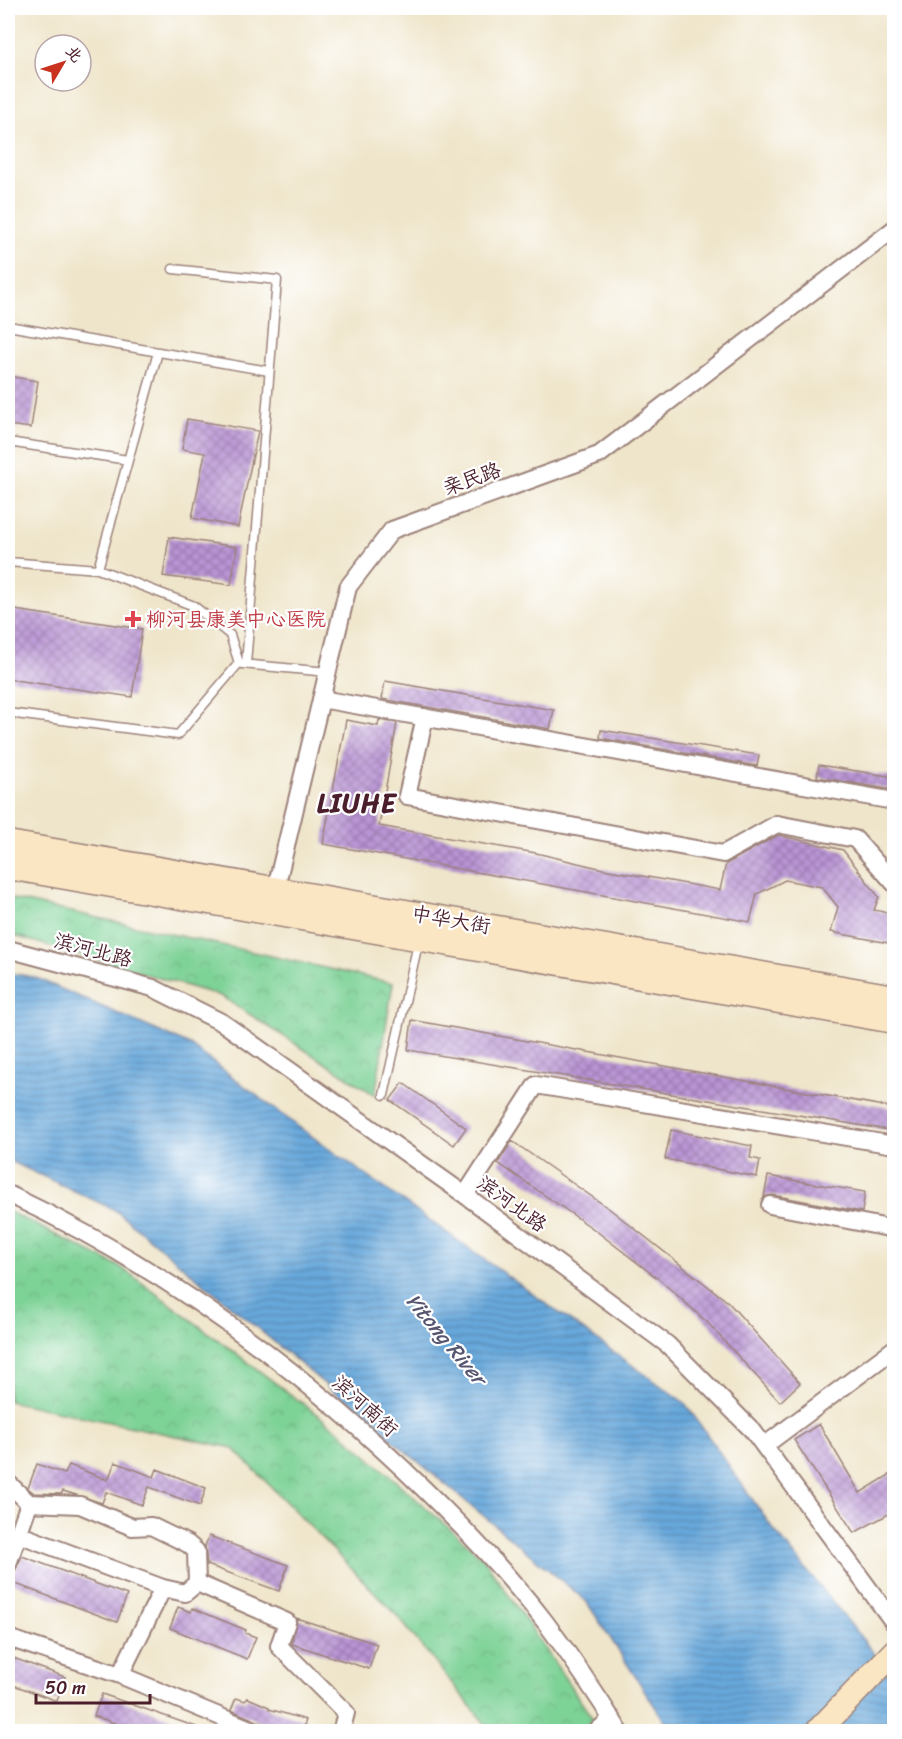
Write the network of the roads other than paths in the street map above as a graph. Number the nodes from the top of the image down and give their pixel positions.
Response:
1 (894, 229) edge
2 (173, 269) dead end
3 (8, 326) edge
4 (158, 352) junction
5 (269, 371) junction
6 (8, 442) edge
7 (128, 460) junction
8 (8, 562) edge
9 (98, 569) junction
10 (242, 664) junction
11 (328, 672) junction
12 (321, 699) junction
13 (8, 713) edge
14 (425, 717) junction
15 (894, 801) edge
16 (8, 843) edge
17 (8, 867) edge
18 (894, 883) edge
19 (272, 901) junction
20 (419, 939) junction
21 (8, 949) edge
22 (894, 998) edge
23 (894, 1021) edge
24 (384, 1095) dead end
25 (894, 1145) edge
26 (8, 1194) edge
27 (465, 1195) junction
28 (770, 1205) dead end
29 (894, 1229) edge
30 (894, 1349) edge
31 (764, 1446) junction
32 (8, 1483) edge
33 (29, 1503) junction
34 (18, 1534) junction
35 (8, 1564) edge
36 (197, 1583) junction
37 (163, 1588) junction
38 (894, 1623) edge
39 (8, 1638) edge
40 (894, 1652) edge
41 (885, 1673) edge
42 (120, 1675) junction
43 (616, 1725) edge
44 (257, 1731) edge
45 (341, 1731) edge
46 (596, 1731) edge
47 (817, 1731) edge
48 (836, 1731) edge

1 - 11 street, 亲民路
2 - 5 lane
3 - 4 lane
4 - 5 lane
4 - 7 lane
5 - 10 lane
6 - 7 lane
7 - 9 lane
8 - 9 lane
9 - 10 lane
10 - 11 lane
10 - 13 lane
11 - 12 street, 亲民路
12 - 14 street
12 - 19 street, 亲民路
14 - 15 street
14 - 18 street
16 - 19 main road, 中华大街
17 - 19 main road, 中华大街
19 - 20 main road, 中华大街
19 - 22 main road, 中华大街
20 - 23 main road, 中华大街
20 - 24 lane
21 - 27 street, 滨河北路
25 - 27 street
26 - 43 street, 滨河南街
27 - 31 street, 滨河北路
28 - 29 street
30 - 31 street
31 - 38 street, 滨河北路
32 - 33 street
33 - 34 street
33 - 36 street
34 - 35 street
34 - 37 street
36 - 37 street
36 - 45 street
37 - 42 street
39 - 42 street
40 - 41 main road
41 - 47 main road
41 - 48 main road
42 - 44 street
43 - 46 street

